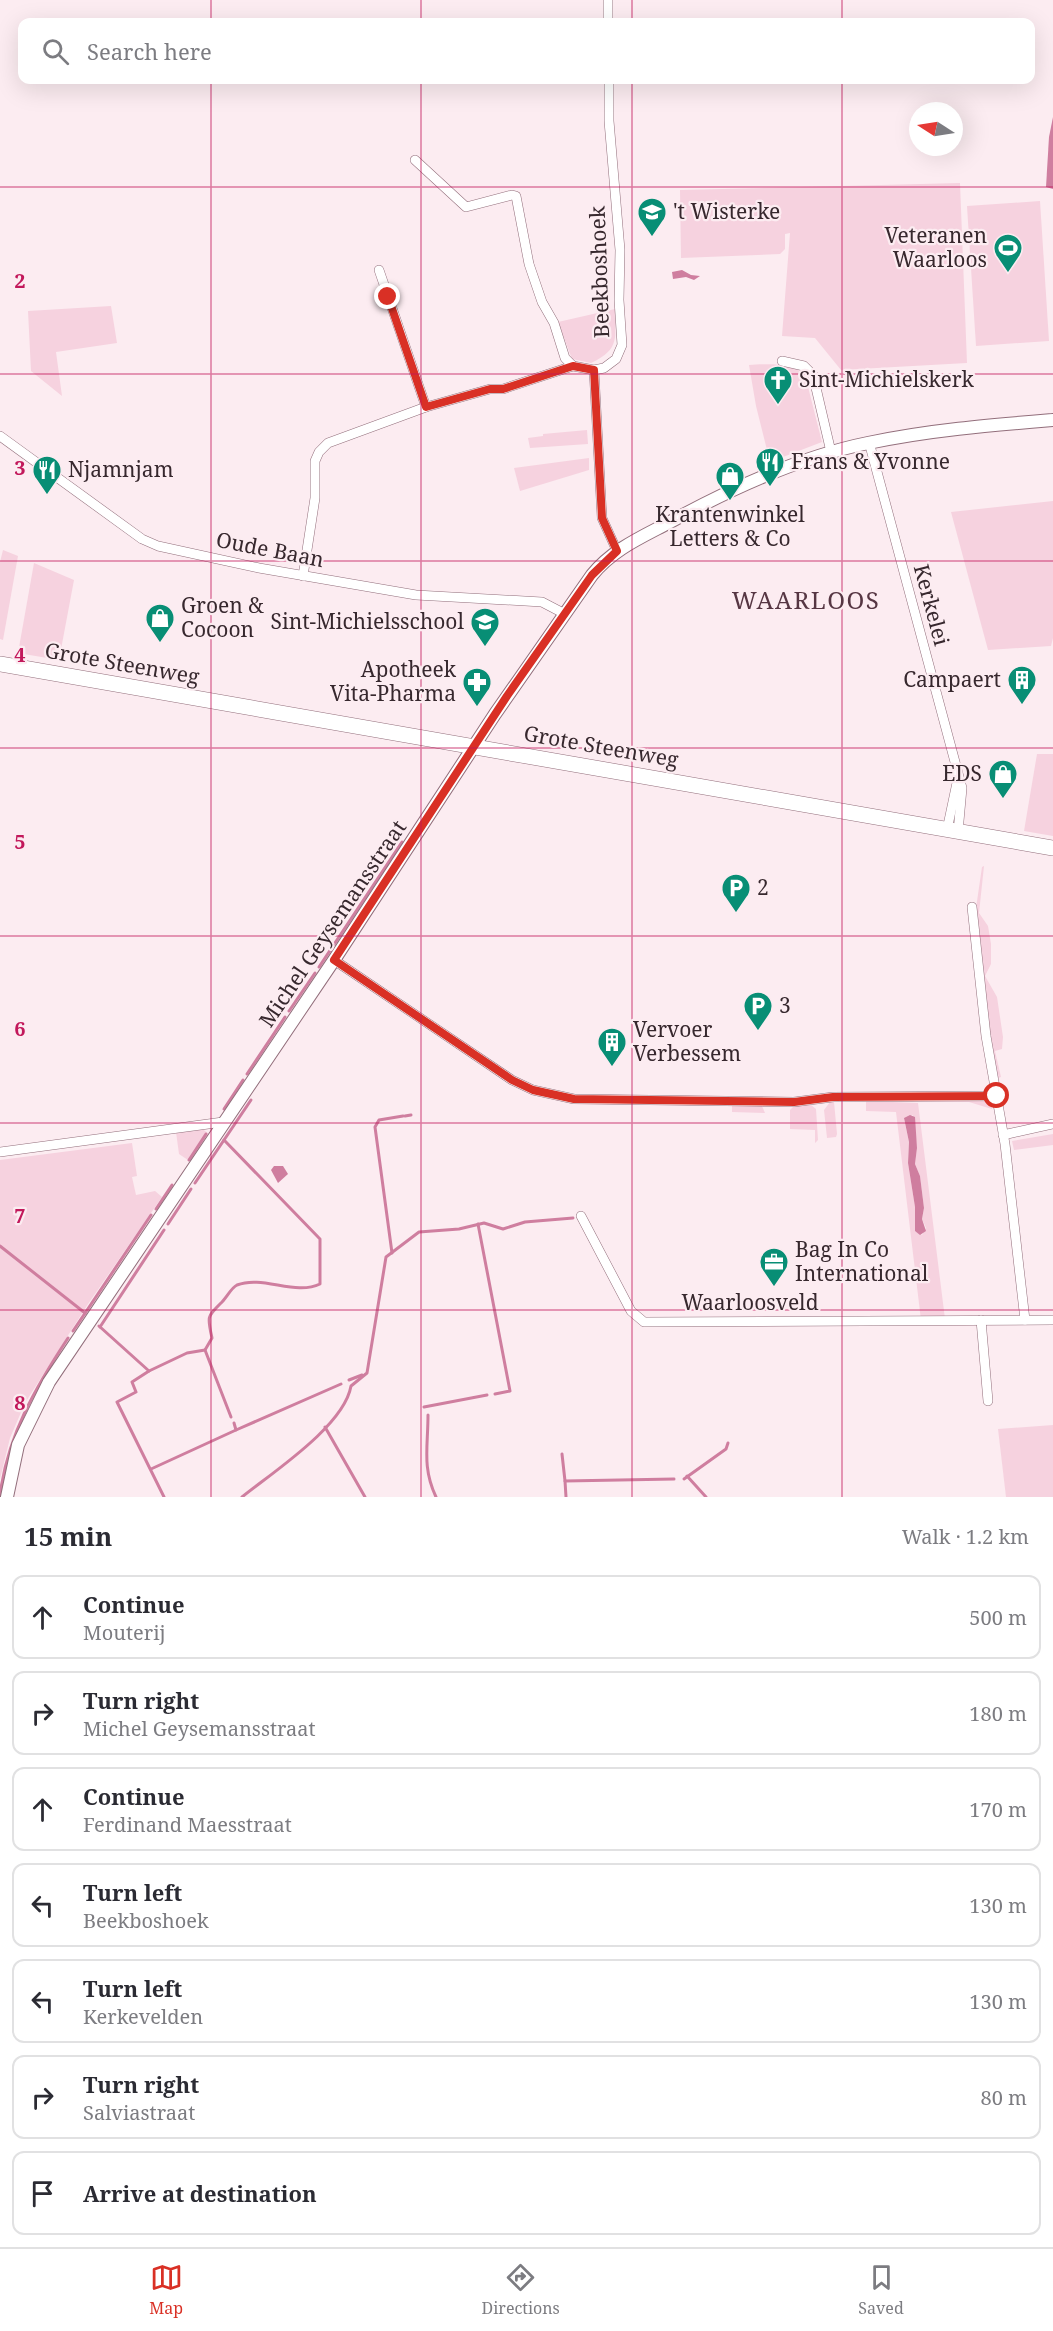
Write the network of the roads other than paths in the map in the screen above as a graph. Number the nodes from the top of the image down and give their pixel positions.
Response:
1 (608, 0) edge
2 (608, 18) edge
3 (609, 84) edge
4 (415, 160) dead end
5 (379, 270) dead end
6 (782, 361) dead end
7 (573, 366) junction
8 (594, 370) junction
9 (426, 407) junction
10 (1053, 420) edge
11 (0, 436) edge
12 (869, 442) junction
13 (831, 452) junction
14 (617, 551) junction
15 (303, 576) junction
16 (565, 614) junction
17 (0, 664) edge
18 (474, 746) junction
19 (953, 831) junction
20 (1053, 848) edge
21 (972, 907) dead end
22 (334, 960) junction
23 (997, 1096) junction
24 (223, 1122) junction
25 (1053, 1124) edge
26 (1003, 1135) junction
27 (0, 1152) edge
28 (581, 1216) dead end
29 (981, 1320) junction
30 (1025, 1320) junction
31 (1053, 1320) edge
32 (988, 1401) dead end
33 (7, 1497) edge

1 - 2 street
3 - 8 street, Beekboshoek
4 - 7 street
5 - 9 street
6 - 13 street
7 - 8 street
7 - 9 street
8 - 14 street
9 - 15 street
10 - 12 street, Michel Geysemansstraat
11 - 15 street, Oude Baan
12 - 13 street, Michel Geysemansstraat
12 - 19 street, Kerkelei
13 - 14 street, Michel Geysemansstraat
14 - 16 street, Michel Geysemansstraat
15 - 16 street, Oude Baan
16 - 18 street, Michel Geysemansstraat
17 - 18 main road, Grote Steenweg
18 - 19 main road, Grote Steenweg
18 - 22 street, Michel Geysemansstraat
19 - 20 main road, Grote Steenweg
21 - 23 street
22 - 23 street
22 - 24 street, Michel Geysemansstraat
23 - 26 street
24 - 27 street
24 - 33 street, Michel Geysemansstraat
25 - 26 street
26 - 30 street
28 - 29 street, Waarloosveld
29 - 30 street, Waarloosveld
29 - 32 street
30 - 31 street, Waarloosveld

